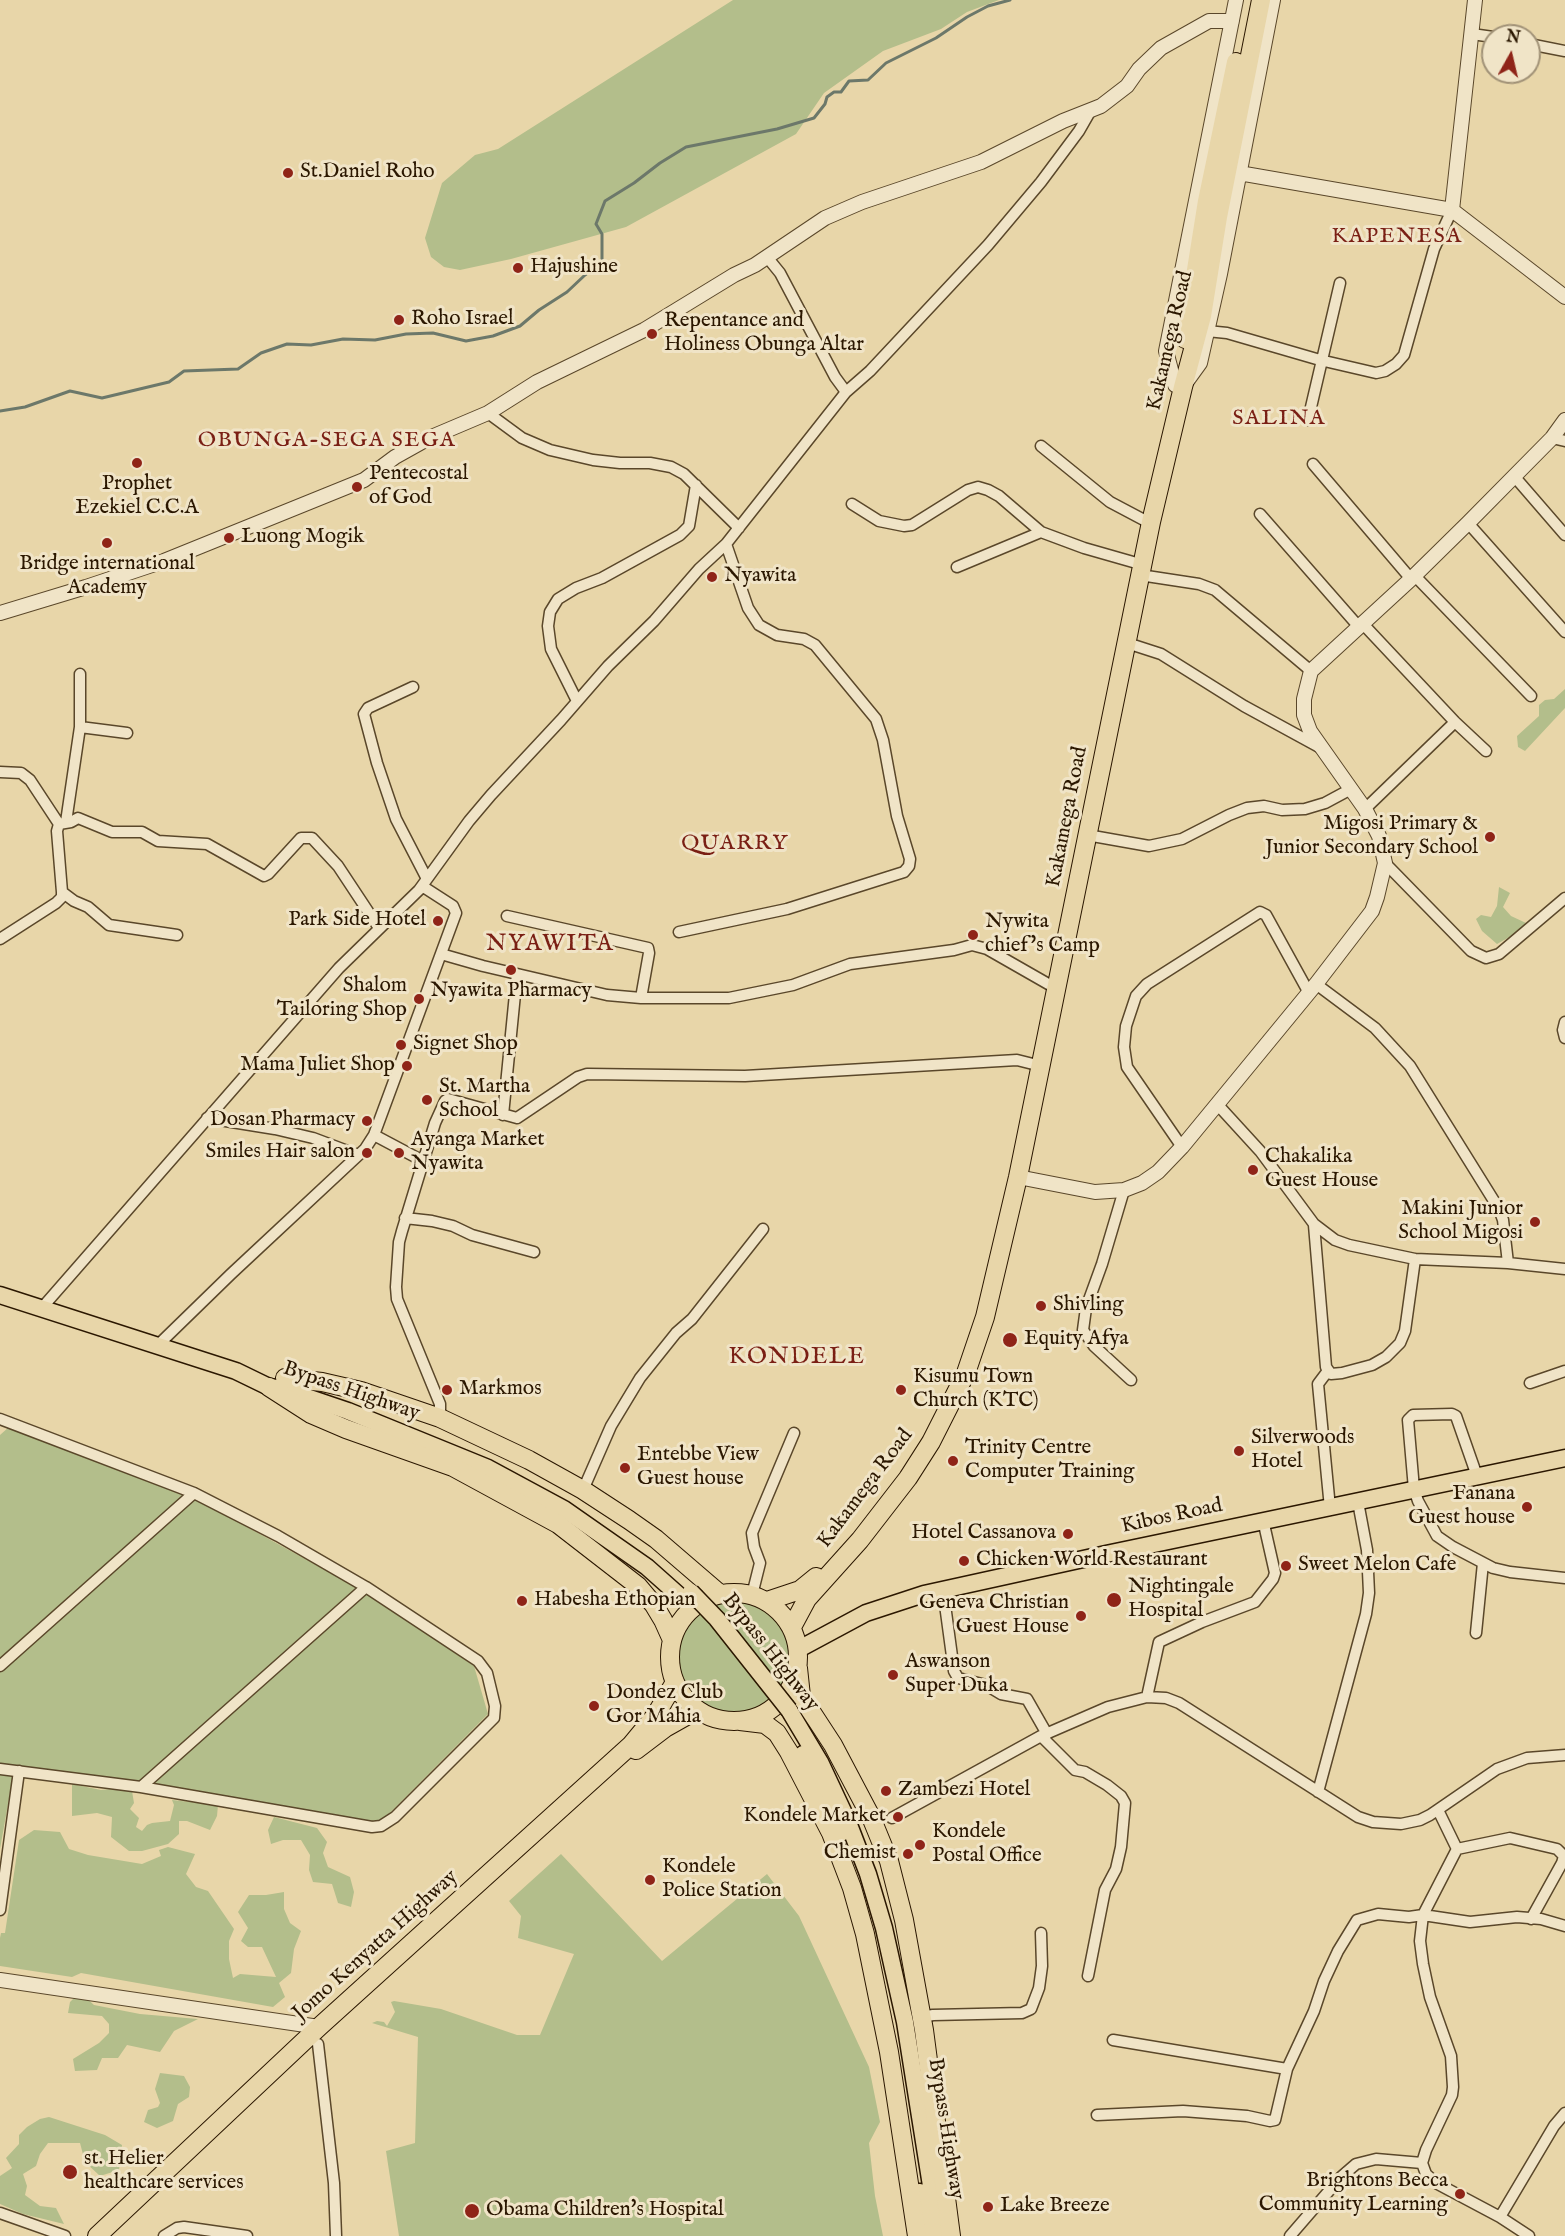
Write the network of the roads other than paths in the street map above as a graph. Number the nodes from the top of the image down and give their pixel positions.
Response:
1 (1236, 0) edge
2 (1250, 0) edge
3 (1261, 0) edge
4 (1273, 0) edge
5 (1475, 0) edge
6 (1232, 21) junction
7 (1472, 34) junction
8 (1481, 36) edge
9 (1541, 46) edge
10 (1565, 51) edge
11 (1091, 110) junction
12 (1239, 173) junction
13 (1452, 210) junction
14 (1211, 215) junction
15 (766, 257) junction
16 (1340, 283) dead end
17 (1565, 297) edge
18 (1207, 331) junction
19 (1320, 360) junction
20 (1179, 386) junction
21 (846, 392) junction
22 (488, 412) junction
23 (1308, 420) dead end
24 (1565, 420) edge
25 (1559, 440) edge
26 (1041, 446) dead end
27 (1313, 464) dead end
28 (1514, 476) junction
29 (696, 485) junction
30 (852, 504) dead end
31 (1260, 514) dead end
32 (1144, 520) junction
33 (1468, 523) junction
34 (739, 528) junction
35 (1041, 532) junction
36 (1565, 536) edge
37 (726, 544) junction
38 (957, 567) dead end
39 (1137, 569) junction
40 (1413, 577) junction
41 (0, 613) edge
42 (1361, 625) junction
43 (1565, 632) edge
44 (1127, 643) junction
45 (1311, 671) junction
46 (80, 674) dead end
47 (414, 687) dead end
48 (1531, 696) dead end
49 (577, 701) junction
50 (1455, 722) junction
51 (80, 727) junction
52 (128, 733) dead end
53 (1323, 749) junction
54 (1486, 751) dead end
55 (0, 772) edge
56 (1351, 789) junction
57 (1365, 809) junction
58 (63, 823) junction
59 (1087, 835) junction
60 (1385, 863) junction
61 (425, 883) junction
62 (62, 892) junction
63 (1565, 898) edge
64 (507, 916) dead end
65 (379, 928) junction
66 (679, 932) dead end
67 (177, 935) dead end
68 (0, 939) edge
69 (441, 954) junction
70 (517, 974) junction
71 (1050, 984) junction
72 (1312, 989) junction
73 (641, 999) junction
74 (1565, 1022) edge
75 (1565, 1038) edge
76 (1033, 1064) junction
77 (1217, 1104) junction
78 (502, 1115) junction
79 (207, 1118) junction
80 (374, 1135) junction
81 (1182, 1147) junction
82 (358, 1155) junction
83 (423, 1161) junction
84 (1018, 1177) junction
85 (1124, 1190) junction
86 (405, 1218) junction
87 (1314, 1224) junction
88 (763, 1228) dead end
89 (534, 1252) dead end
90 (1415, 1258) junction
91 (1508, 1263) junction
92 (1565, 1269) edge
93 (0, 1295) edge
94 (41, 1309) junction
95 (157, 1346) junction
96 (236, 1371) junction
97 (1565, 1371) edge
98 (1327, 1372) junction
99 (285, 1378) junction
100 (1131, 1380) dead end
101 (1530, 1383) dead end
102 (269, 1387) junction
103 (349, 1407) junction
104 (440, 1418) junction
105 (3, 1423) edge
106 (794, 1433) dead end
107 (1565, 1458) edge
108 (1477, 1476) junction
109 (1414, 1489) junction
110 (583, 1490) junction
111 (194, 1493) junction
112 (1359, 1502) junction
113 (1330, 1508) junction
114 (1263, 1520) junction
115 (1483, 1563) junction
116 (1565, 1578) edge
117 (366, 1587) junction
118 (943, 1590) junction
119 (720, 1594) junction
120 (759, 1598) junction
121 (792, 1627) junction
122 (1476, 1634) dead end
123 (672, 1640) junction
124 (799, 1649) junction
125 (0, 1666) edge
126 (798, 1668) junction
127 (675, 1682) junction
128 (1148, 1697) junction
129 (697, 1710) junction
130 (740, 1721) junction
131 (1044, 1735) junction
132 (1564, 1751) edge
133 (0, 1769) edge
134 (19, 1771) junction
135 (141, 1787) junction
136 (1318, 1792) junction
137 (1438, 1810) junction
138 (892, 1818) dead end
139 (1456, 1849) junction
140 (0, 1910) edge
141 (1423, 1915) junction
142 (1531, 1919) junction
143 (1565, 1926) edge
144 (879, 1930) junction
145 (1041, 1933) dead end
146 (1088, 1976) dead end
147 (0, 1980) edge
148 (922, 2017) junction
149 (319, 2036) junction
150 (1113, 2040) dead end
151 (1287, 2069) junction
152 (1565, 2112) edge
153 (1096, 2115) dead end
154 (1422, 2163) junction
155 (0, 2213) edge
156 (1500, 2217) junction
157 (65, 2236) edge
158 (97, 2236) edge
159 (112, 2236) edge
160 (164, 2236) edge
161 (246, 2236) edge
162 (336, 2236) edge
163 (917, 2236) edge
164 (927, 2236) edge
165 (939, 2236) edge
166 (951, 2236) edge
167 (1290, 2236) edge
168 (1529, 2236) edge

1 - 6 street
2 - 14 highway, Kakamega Road
3 - 14 highway, Kakamega Road
4 - 12 street
5 - 7 street
6 - 11 street
6 - 20 street
7 - 8 street
7 - 13 street
9 - 10 street
11 - 15 street
11 - 21 street
12 - 13 street
12 - 18 street
13 - 17 street
13 - 19 street
14 - 20 highway, Kakamega Road
15 - 21 street
15 - 22 street
16 - 19 street
18 - 19 street
18 - 20 street
19 - 23 street
20 - 32 highway, Kakamega Road
20 - 39 highway, Kakamega Road
21 - 34 street
22 - 29 street
22 - 41 street
24 - 25 street
25 - 28 street
26 - 32 street
27 - 40 street
28 - 33 street
28 - 36 street
29 - 34 street
29 - 49 street
30 - 35 street
31 - 42 street
32 - 39 highway, Kakamega Road
33 - 40 street
33 - 43 street
34 - 37 street
35 - 38 street
35 - 39 street
37 - 49 street
37 - 66 street
39 - 44 highway, Kakamega Road
39 - 45 street
39 - 71 highway, Kakamega Road
40 - 42 street
40 - 48 street
42 - 45 street
42 - 50 street
44 - 53 street
44 - 59 highway, Kakamega Road
45 - 53 street
46 - 51 street
47 - 61 street
49 - 61 street
50 - 54 street
50 - 57 street
51 - 52 street
51 - 58 street
53 - 56 street
55 - 58 street
56 - 57 street
56 - 59 street
57 - 60 street
58 - 62 street
58 - 65 street
59 - 84 highway, Kakamega Road
60 - 63 street
60 - 72 street
61 - 65 street
61 - 69 street
62 - 67 street
62 - 68 street
64 - 73 street
65 - 79 street
69 - 70 street
69 - 80 street
70 - 73 street
70 - 78 street
71 - 73 street
71 - 76 highway, Kakamega Road
72 - 77 street
72 - 81 street
72 - 91 street
74 - 75 street
76 - 78 street
76 - 120 highway, Kakamega Road
77 - 81 street
77 - 87 street
78 - 83 street
79 - 82 street
79 - 94 street
80 - 82 street
80 - 83 street
81 - 85 street
82 - 95 street
83 - 86 street
84 - 85 street
84 - 121 highway, Kakamega Road
85 - 100 street
86 - 89 street
86 - 104 street
87 - 90 street
87 - 98 street
88 - 110 street
90 - 91 street
90 - 98 street
91 - 92 street
93 - 94 main road, Bypass Highway
94 - 95 main road, Bypass Highway
95 - 96 main road, Bypass Highway
96 - 99 main road, Bypass Highway
96 - 102 main road, Bypass Highway
97 - 101 street
98 - 113 street
99 - 103 main road, Bypass Highway
99 - 104 highway
102 - 103 main road, Bypass Highway
102 - 123 highway
103 - 144 main road, Bypass Highway
104 - 110 highway
105 - 111 street
106 - 120 street
107 - 108 main road, Kibos Road
108 - 109 main road, Kibos Road
108 - 109 street
109 - 112 main road, Kibos Road
109 - 115 street
110 - 119 highway
111 - 117 street
111 - 125 street
112 - 113 main road, Kibos Road
112 - 136 street
113 - 114 main road, Kibos Road
114 - 118 main road, Kibos Road
114 - 128 street
115 - 116 street
115 - 122 street
117 - 135 street
117 - 135 street
118 - 124 main road, Kibos Road
118 - 131 street
119 - 120 highway
119 - 123 highway
120 - 121 highway
121 - 124 highway
123 - 127 highway
124 - 126 highway
126 - 130 highway
126 - 148 highway
127 - 129 highway
127 - 149 highway, Jomo Kenyatta Highway
128 - 131 street
128 - 136 street
129 - 130 highway
129 - 149 highway, Jomo Kenyatta Highway
130 - 163 highway
131 - 138 street
131 - 146 street
132 - 137 street
133 - 134 street
134 - 135 street
134 - 140 street
136 - 137 street
137 - 139 street
139 - 141 street
139 - 142 street
141 - 142 street
141 - 151 street
141 - 154 street
142 - 143 street
144 - 164 main road, Bypass Highway
144 - 165 main road, Bypass Highway
145 - 148 street
147 - 149 street
148 - 166 highway
149 - 158 highway, Jomo Kenyatta Highway
149 - 159 highway, Jomo Kenyatta Highway
149 - 162 street
150 - 151 street
151 - 153 street
152 - 156 street
154 - 156 street
154 - 167 street
155 - 157 street
156 - 168 street
160 - 161 street

